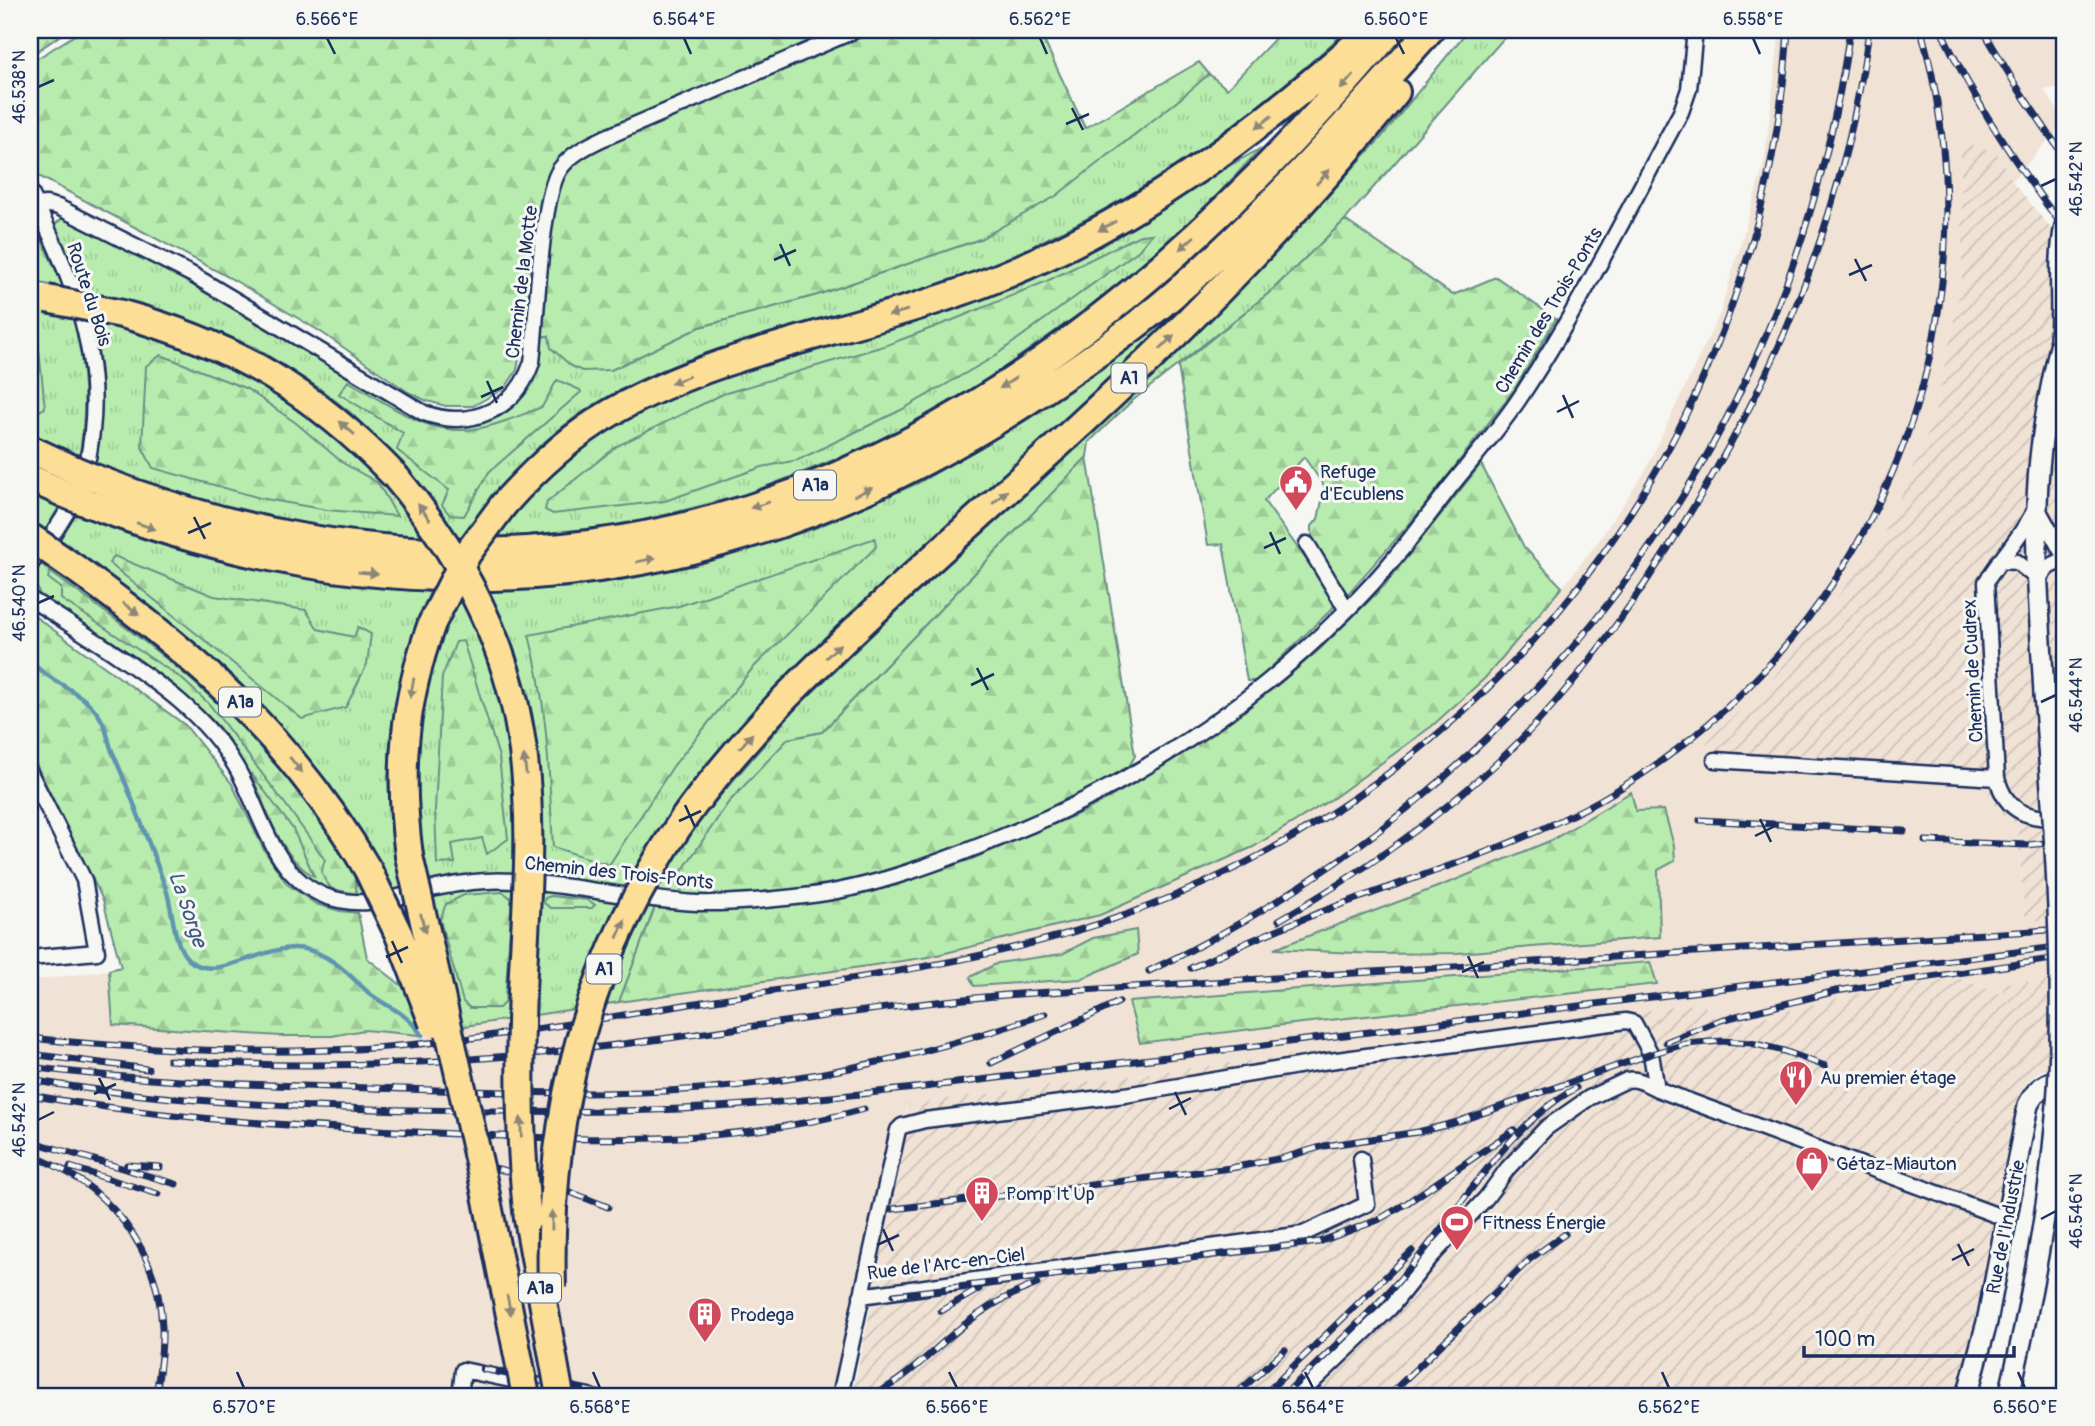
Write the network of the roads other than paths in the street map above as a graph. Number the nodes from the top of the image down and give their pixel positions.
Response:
1 (856, 30) edge
2 (1372, 30) edge
3 (1391, 30) edge
4 (1430, 30) edge
5 (1447, 30) edge
6 (1695, 30) edge
7 (30, 191) edge
8 (36, 205) junction
9 (2065, 226) edge
10 (38, 297) edge
11 (2065, 327) edge
12 (2059, 349) junction
13 (30, 449) edge
14 (30, 478) edge
15 (79, 486) junction
16 (2037, 506) junction
17 (30, 537) edge
18 (1307, 544) dead end
19 (2065, 558) edge
20 (1999, 561) junction
21 (30, 565) edge
22 (2038, 579) junction
23 (30, 599) edge
24 (1347, 610) junction
25 (1715, 760) dead end
26 (30, 773) edge
27 (1997, 778) junction
28 (2065, 820) edge
29 (30, 958) edge
30 (2065, 1078) edge
31 (1657, 1089) junction
32 (469, 1119) junction
33 (1361, 1159) dead end
34 (2007, 1219) junction
35 (861, 1296) junction
36 (553, 1357) junction
37 (460, 1396) edge
38 (526, 1396) edge
39 (560, 1396) edge
40 (589, 1396) edge
41 (840, 1396) edge
42 (1298, 1396) edge
43 (1967, 1396) edge
44 (2009, 1396) edge

1 - 8 street, Chemin de la Motte
2 -> 32 highway, bridge
3 -> 15 highway, A1a
15 -> 4 highway, A1a
36 -> 5 highway, A1, bridge
6 - 24 street, Chemin des Trois-Ponts
7 - 8 street, Route du Bois
8 - 21 street, Route du Bois
9 - 12 main road
36 -> 10 highway, A1a, bridge
11 - 12 main road
12 - 16 main road
13 - 15 highway, A1a
14 - 15 highway, A1a
16 - 19 street
16 - 20 street, Chemin de Cudrex
16 - 22 main road
17 -> 32 highway, A1a, bridge
18 - 24 street
19 - 22 street
20 - 22 street
20 - 27 street, Chemin de Cudrex
22 - 44 main road, bridge
23 - 24 street, Chemin des Trois-Ponts
25 - 27 street
26 - 29 street
27 - 28 street, Chemin de Cudrex
30 - 34 main road, Rue de l'Industrie
31 - 34 street
31 - 35 street, Rue de l'Arc-en-Ciel
31 - 42 street
32 -> 38 highway, bridge
33 - 35 street, Rue de l'Arc-en-Ciel
34 - 43 main road, Rue de l'Industrie
35 - 41 street
36 - 39 highway, A1, bridge
37 - 40 street

